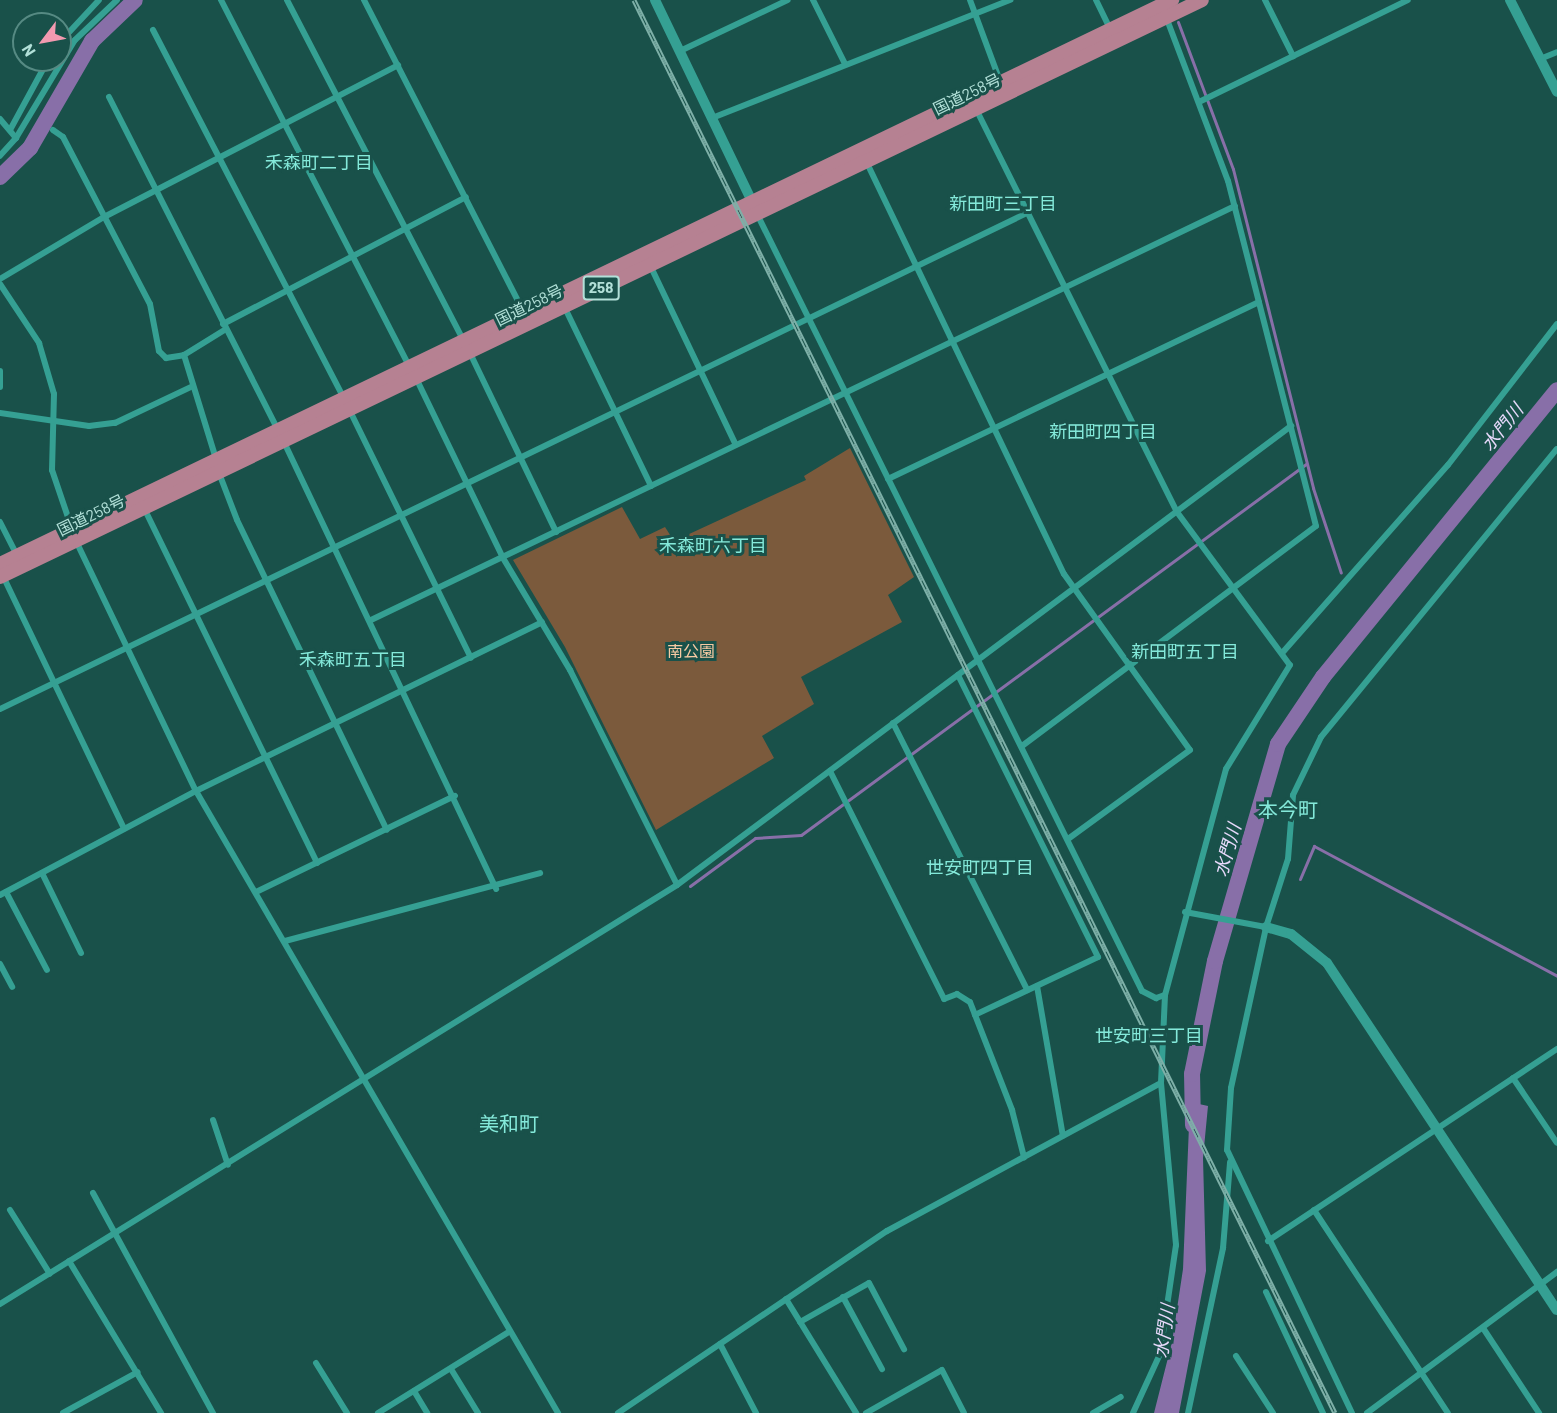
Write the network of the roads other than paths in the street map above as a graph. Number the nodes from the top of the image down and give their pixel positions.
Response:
1 (99, 0) edge
2 (117, 0) edge
3 (221, 0) edge
4 (287, 0) edge
5 (364, 0) edge
6 (655, 0) edge
7 (788, 0) edge
8 (813, 0) edge
9 (970, 0) edge
10 (1010, 0) edge
11 (1096, 0) edge
12 (1172, 0) edge
13 (1202, 0) edge
14 (1265, 0) edge
15 (1408, 0) edge
16 (1510, 0) edge
17 (976, 14) junction
18 (1166, 17) junction
19 (72, 29) edge
20 (153, 30) dead end
21 (1110, 30) junction
22 (680, 51) junction
23 (1557, 52) edge
24 (1293, 56) junction
25 (1540, 60) junction
26 (845, 64) junction
27 (399, 65) junction
28 (41, 72) edge
29 (1003, 88) junction
30 (1557, 92) edge
31 (109, 97) dead end
32 (337, 97) junction
33 (1201, 101) junction
34 (976, 109) junction
35 (712, 118) junction
36 (0, 119) edge
37 (285, 123) junction
38 (10, 130) junction
39 (53, 130) dead end
40 (15, 138) junction
41 (0, 156) edge
42 (220, 156) junction
43 (866, 160) junction
44 (156, 190) junction
45 (466, 197) junction
46 (753, 200) junction
47 (1235, 206) junction
48 (1029, 212) junction
49 (757, 214) junction
50 (104, 217) junction
51 (405, 229) junction
52 (354, 256) junction
53 (650, 265) junction
54 (917, 268) junction
55 (0, 279) edge
56 (0, 284) edge
57 (1068, 285) junction
58 (289, 290) junction
59 (2, 295) edge
60 (1259, 302) junction
61 (564, 306) junction
62 (524, 312) junction
63 (809, 319) junction
64 (1557, 324) edge
65 (225, 326) junction
66 (952, 341) junction
67 (466, 346) junction
68 (184, 355) junction
69 (701, 370) junction
70 (0, 371) edge
71 (413, 372) junction
72 (1109, 373) junction
73 (193, 386) junction
74 (0, 387) edge
75 (844, 393) junction
76 (347, 404) junction
77 (616, 412) junction
78 (0, 413) edge
79 (51, 420) junction
80 (1291, 426) junction
81 (994, 429) junction
82 (281, 435) junction
83 (736, 445) junction
84 (1557, 449) edge
85 (521, 458) junction
86 (218, 466) junction
87 (888, 479) junction
88 (467, 483) junction
89 (651, 486) junction
90 (144, 508) junction
91 (1177, 512) junction
92 (401, 514) junction
93 (0, 522) edge
94 (556, 532) junction
95 (74, 534) junction
96 (336, 547) junction
97 (16, 556) junction
98 (503, 558) junction
99 (1, 572) edge
100 (266, 581) junction
101 (437, 588) junction
102 (1072, 589) junction
103 (1234, 589) junction
104 (196, 614) junction
105 (371, 620) junction
106 (542, 622) junction
107 (127, 647) junction
108 (1283, 652) junction
109 (471, 658) junction
110 (979, 660) junction
111 (1129, 667) junction
112 (958, 675) junction
113 (53, 682) junction
114 (405, 691) junction
115 (0, 709) edge
116 (893, 723) junction
117 (335, 725) junction
118 (1022, 746) junction
119 (265, 758) junction
120 (830, 771) junction
121 (196, 791) junction
122 (455, 796) junction
123 (124, 829) junction
124 (387, 830) junction
125 (1068, 839) junction
126 (317, 862) junction
127 (42, 873) junction
128 (540, 873) dead end
129 (677, 885) junction
130 (496, 889) junction
131 (256, 892) junction
132 (3, 894) edge
133 (1188, 912) junction
134 (1262, 926) junction
135 (285, 941) junction
136 (81, 952) dead end
137 (0, 964) edge
138 (47, 970) dead end
139 (1037, 986) junction
140 (12, 987) dead end
141 (1027, 990) junction
142 (1165, 995) junction
143 (975, 1015) junction
144 (1557, 1049) edge
145 (1514, 1078) junction
146 (364, 1079) junction
147 (1161, 1083) junction
148 (213, 1120) dead end
149 (1437, 1129) junction
150 (1063, 1136) junction
151 (1557, 1143) edge
152 (1024, 1157) junction
153 (1230, 1162) junction
154 (228, 1165) junction
155 (93, 1193) dead end
156 (10, 1210) dead end
157 (1314, 1210) junction
158 (114, 1234) junction
159 (1268, 1240) junction
160 (69, 1261) junction
161 (1557, 1272) edge
162 (50, 1274) junction
163 (1540, 1285) junction
164 (1266, 1292) dead end
165 (843, 1297) junction
166 (786, 1299) junction
167 (0, 1304) edge
168 (1557, 1310) edge
169 (800, 1322) junction
170 (1483, 1328) junction
171 (510, 1331) junction
172 (720, 1344) junction
173 (904, 1349) dead end
174 (1236, 1356) dead end
175 (316, 1363) dead end
176 (451, 1369) junction
177 (882, 1369) dead end
178 (138, 1372) junction
179 (1421, 1372) junction
180 (414, 1391) junction
181 (1121, 1397) dead end
182 (63, 1413) edge
183 (160, 1413) edge
184 (213, 1413) edge
185 (347, 1413) edge
186 (378, 1413) edge
187 (427, 1413) edge
188 (478, 1413) edge
189 (558, 1413) edge
190 (618, 1413) edge
191 (756, 1413) edge
192 (856, 1413) edge
193 (866, 1413) edge
194 (964, 1413) edge
195 (1093, 1413) edge
196 (1133, 1413) edge
197 (1188, 1413) edge
198 (1273, 1413) edge
199 (1323, 1413) edge
200 (1352, 1413) edge
201 (1367, 1413) edge
202 (1448, 1413) edge
203 (1539, 1413) edge

1 - 19 street
2 - 40 street
3 - 37 street
4 - 32 street
5 - 27 street
6 - 22 street
7 - 22 street
8 - 26 street
9 - 17 street
10 - 17 street
11 - 21 street
12 - 21 highway, 国道258号 / 258
13 - 18 highway, 国道258号 / 258
14 - 24 street
15 - 24 street
16 - 25 street
17 - 26 street
17 - 29 street
18 - 29 highway, 国道258号 / 258
18 - 33 street
20 - 42 street
21 - 29 highway, 国道258号 / 258
22 - 35 street
23 - 25 street
24 - 33 street
25 - 30 street
26 - 35 street
27 - 32 street
27 - 45 street
28 - 38 street
29 - 34 highway, 国道258号 / 258
29 - 46 highway, 国道258号 / 258
31 - 44 street
32 - 37 street
32 - 51 street
33 - 47 street
34 - 43 highway, 国道258号 / 258
34 - 48 street
35 - 46 street
36 - 38 street
37 - 42 street
37 - 52 street
38 - 40 street
39 - 50 street
40 - 41 street
42 - 44 street
42 - 58 street
43 - 49 highway, 国道258号 / 258
43 - 54 street
44 - 50 street
44 - 65 street
45 - 51 street
45 - 62 street
46 - 49 street
46 - 62 highway, 国道258号 / 258
47 - 57 street
47 - 60 street
48 - 54 street
48 - 57 street
49 - 53 highway, 国道258号 / 258
49 - 63 street
50 - 55 street
50 - 68 street
51 - 52 street
51 - 67 street
52 - 58 street
52 - 71 street
53 - 61 highway, 国道258号 / 258
53 - 69 street
54 - 63 street
54 - 66 street
56 - 59 street
57 - 66 street
57 - 72 street
58 - 65 street
58 - 76 street
59 - 79 street
60 - 72 street
60 - 80 street
61 - 67 highway, 国道258号 / 258
61 - 77 street
62 - 67 highway, 国道258号 / 258
63 - 69 street
63 - 75 street
64 - 108 street
65 - 68 street
65 - 82 street
66 - 75 street
66 - 81 street
67 - 71 highway, 国道258号 / 258
67 - 85 street
68 - 73 street
69 - 77 street
69 - 83 street
70 - 74 street
71 - 76 highway, 国道258号 / 258
71 - 88 street
72 - 81 street
72 - 91 street
73 - 79 street
73 - 86 street
75 - 83 street
75 - 87 street
76 - 82 highway, 国道258号 / 258
76 - 92 street
77 - 85 street
77 - 89 street
78 - 79 street
79 - 95 street
80 - 91 street
80 - 103 street
81 - 87 street
81 - 102 street
82 - 86 highway, 国道258号 / 258
82 - 96 street
83 - 89 street
84 - 134 street
85 - 88 street
85 - 94 street
86 - 90 highway, 国道258号 / 258
86 - 95 highway, 国道258号 / 258
86 - 100 street
87 - 110 street
88 - 92 street
88 - 98 street
89 - 94 street
90 - 95 highway, 国道258号 / 258
90 - 104 street
91 - 102 street
91 - 103 street
92 - 96 street
92 - 101 street
93 - 97 street
94 - 98 street
95 - 97 highway, 国道258号 / 258
95 - 99 highway, 国道258号 / 258
95 - 107 street
96 - 100 street
96 - 105 street
97 - 99 highway, 国道258号 / 258
98 - 101 street
98 - 106 street
99 - 113 street
100 - 104 street
100 - 117 street
101 - 105 street
101 - 109 street
102 - 110 street
102 - 111 street
103 - 108 street
103 - 111 street
104 - 107 street
104 - 119 street
105 - 114 street
106 - 109 street
106 - 129 street
107 - 113 street
107 - 121 street
108 - 133 street
109 - 114 street
110 - 112 street
110 - 118 street
111 - 118 street
111 - 125 street
112 - 116 street
112 - 139 street
113 - 115 street
113 - 123 street
114 - 117 street
114 - 122 street
116 - 120 street
116 - 141 street
117 - 119 street
117 - 124 street
118 - 125 street
119 - 121 street
119 - 126 street
120 - 129 street
120 - 143 street
121 - 123 street
121 - 131 street
122 - 124 street
122 - 130 street
123 - 127 street
124 - 126 street
125 - 142 street
126 - 131 street
127 - 132 street
127 - 136 street
128 - 130 street
129 - 146 street
130 - 135 street
131 - 135 street
132 - 138 street
133 - 134 street
133 - 142 street
134 - 149 street
134 - 153 street
135 - 146 street
137 - 140 street
139 - 141 street
139 - 150 street
141 - 143 street
142 - 147 street
143 - 152 street
144 - 145 street
145 - 149 street
145 - 151 street
146 - 154 street
146 - 171 street
147 - 150 street
147 - 196 street
148 - 154 street
149 - 157 street
149 - 163 street
150 - 152 street
152 - 166 street
153 - 159 street
153 - 197 street
154 - 158 street
155 - 158 street
156 - 162 street
157 - 159 street
157 - 179 street
158 - 160 street
158 - 184 street
159 - 200 street
160 - 162 street
160 - 178 street
161 - 163 street
162 - 167 street
163 - 168 street
163 - 170 street
164 - 199 street
165 - 169 street
165 - 173 street
165 - 177 street
166 - 169 street
166 - 172 street
169 - 192 street
170 - 179 street
170 - 203 street
171 - 176 street
171 - 189 street
172 - 190 street
172 - 191 street
174 - 198 street
175 - 185 street
176 - 180 street
176 - 188 street
178 - 182 street
178 - 183 street
179 - 201 street
179 - 202 street
180 - 186 street
180 - 187 street
181 - 195 street
193 - 194 street

